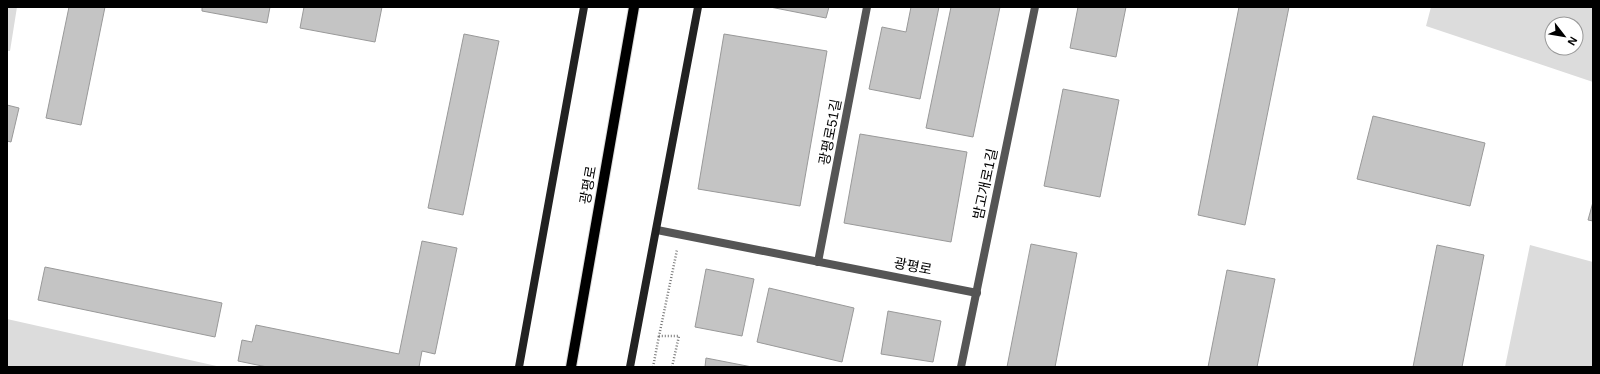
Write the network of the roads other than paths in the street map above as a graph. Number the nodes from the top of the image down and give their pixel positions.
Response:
1 (584, 7) edge
2 (634, 7) edge
3 (698, 7) edge
4 (867, 7) edge
5 (1035, 7) edge
6 (656, 230) junction
7 (818, 262) junction
8 (977, 293) junction
9 (519, 367) edge
10 (571, 367) edge
11 (630, 367) edge
12 (961, 367) edge

1 - 9 main road
2 - 10 main road, 광평로
3 - 6 main road
4 - 7 street, 광평로51길
5 - 8 street, 밤고개로1길
6 - 7 street, 광평로
6 - 11 main road
7 - 8 street, 광평로
8 - 12 street, 밤고개로1길

